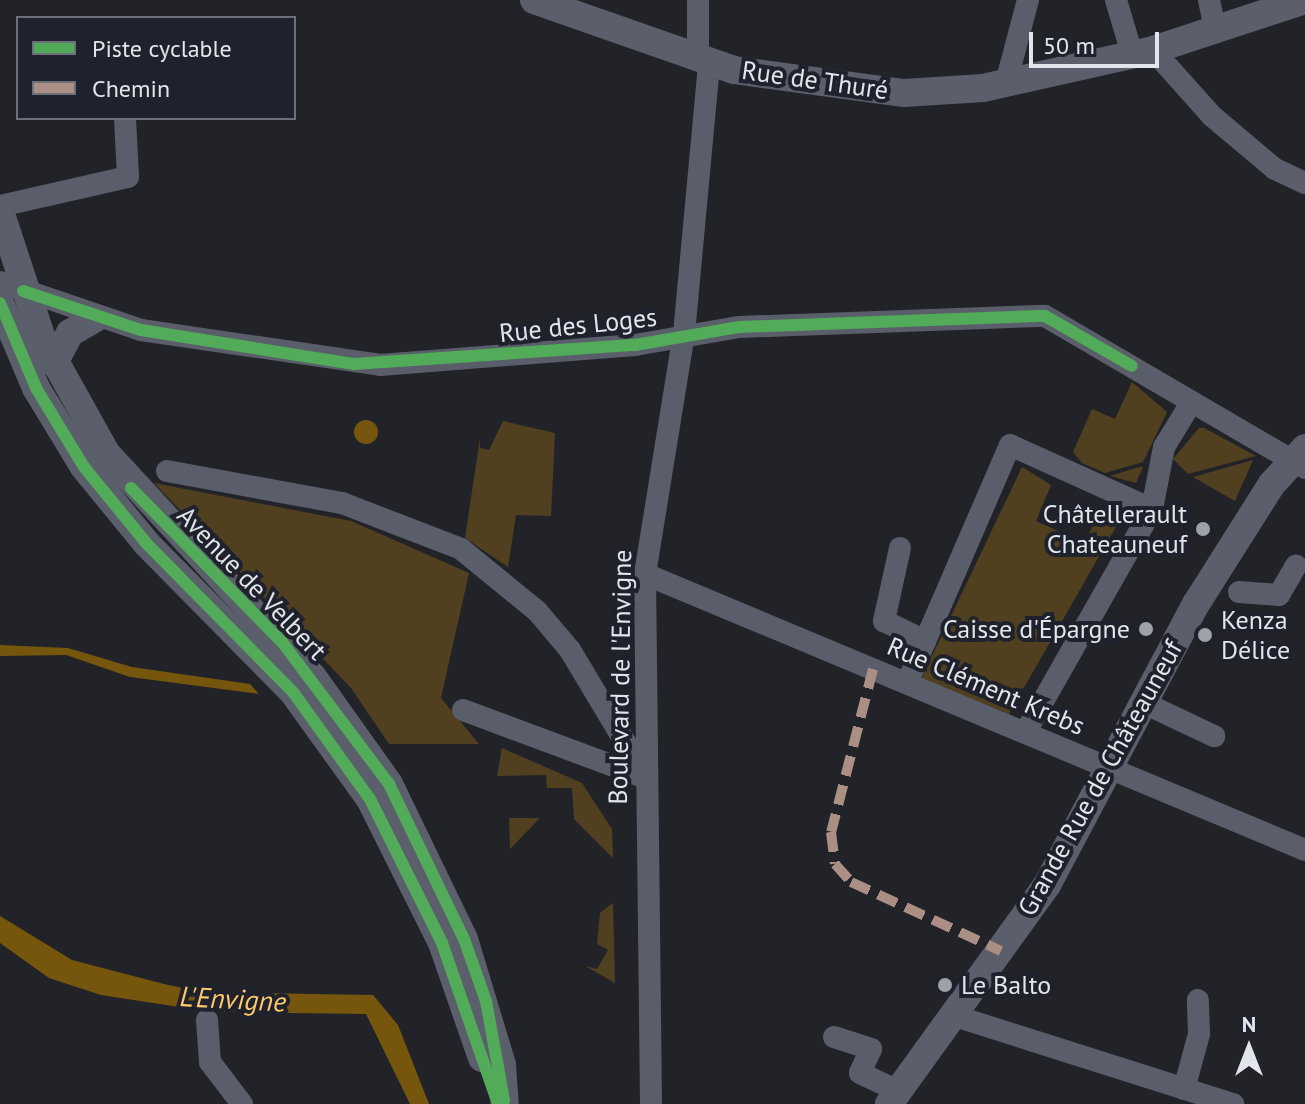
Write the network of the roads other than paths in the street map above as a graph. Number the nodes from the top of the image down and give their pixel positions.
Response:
1 (534, 0) edge
2 (698, 0) edge
3 (1028, 0) edge
4 (1116, 0) edge
5 (1209, 0) edge
6 (1305, 0) edge
7 (1215, 29) junction
8 (1143, 52) junction
9 (704, 60) junction
10 (1006, 83) junction
11 (125, 120) edge
12 (1305, 183) edge
13 (0, 208) edge
14 (8, 292) edge
15 (94, 319) junction
16 (684, 334) junction
17 (54, 363) junction
18 (1191, 403) junction
19 (1301, 459) edge
20 (167, 471) dead end
21 (1152, 509) junction
22 (900, 548) dead end
23 (1296, 566) dead end
24 (645, 574) junction
25 (1225, 584) junction
26 (925, 641) junction
27 (907, 683) junction
28 (1142, 702) junction
29 (463, 710) dead end
30 (1025, 733) junction
31 (1214, 736) dead end
32 (1109, 768) junction
33 (646, 778) junction
34 (1305, 850) edge
35 (1198, 1000) dead end
36 (955, 1016) junction
37 (207, 1020) dead end
38 (834, 1037) dead end
39 (1184, 1089) junction
40 (893, 1098) edge
41 (242, 1104) edge
42 (498, 1104) edge
43 (505, 1104) edge
44 (651, 1104) edge
45 (1233, 1104) edge

1 - 9 main road, Rue de Thuré
2 - 9 street, Boulevard de l'Envigne
3 - 10 street
4 - 8 street
5 - 7 street
6 - 7 main road, Rue de Thuré
7 - 8 main road, Rue de Thuré
8 - 10 main road, Rue de Thuré
8 - 12 street
9 - 10 main road, Rue de Thuré
9 - 16 street, Boulevard de l'Envigne
11 - 13 street
13 - 14 main road, Avenue de Velbert
14 - 15 street, Rue des Loges
14 - 17 main road, Avenue de Velbert
14 - 42 main road, Avenue de Velbert
15 - 16 street, Rue des Loges
15 - 17 main road
16 - 18 street, Rue des Loges
16 - 24 street, Boulevard de l'Envigne
17 - 43 main road, Avenue de Velbert
18 - 19 street, Rue des Loges
18 - 21 street
19 - 25 main road, Grande Rue de Châteauneuf
20 - 33 street
21 - 26 street
21 - 30 street
22 - 26 street
23 - 25 street
24 - 27 street, Rue Clément Krebs
24 - 33 street, Boulevard de l'Envigne
25 - 28 main road, Grande Rue de Châteauneuf
26 - 27 street
27 - 30 street, Rue Clément Krebs
28 - 31 street
28 - 32 main road, Grande Rue de Châteauneuf
29 - 33 street
30 - 32 street, Rue Clément Krebs
32 - 34 street, Rue Clément Krebs
32 - 36 main road, Grande Rue de Châteauneuf
33 - 44 street, Boulevard de l'Envigne
35 - 39 street
36 - 39 street
36 - 40 main road, Grande Rue de Châteauneuf
37 - 41 street
38 - 40 street
39 - 45 street

